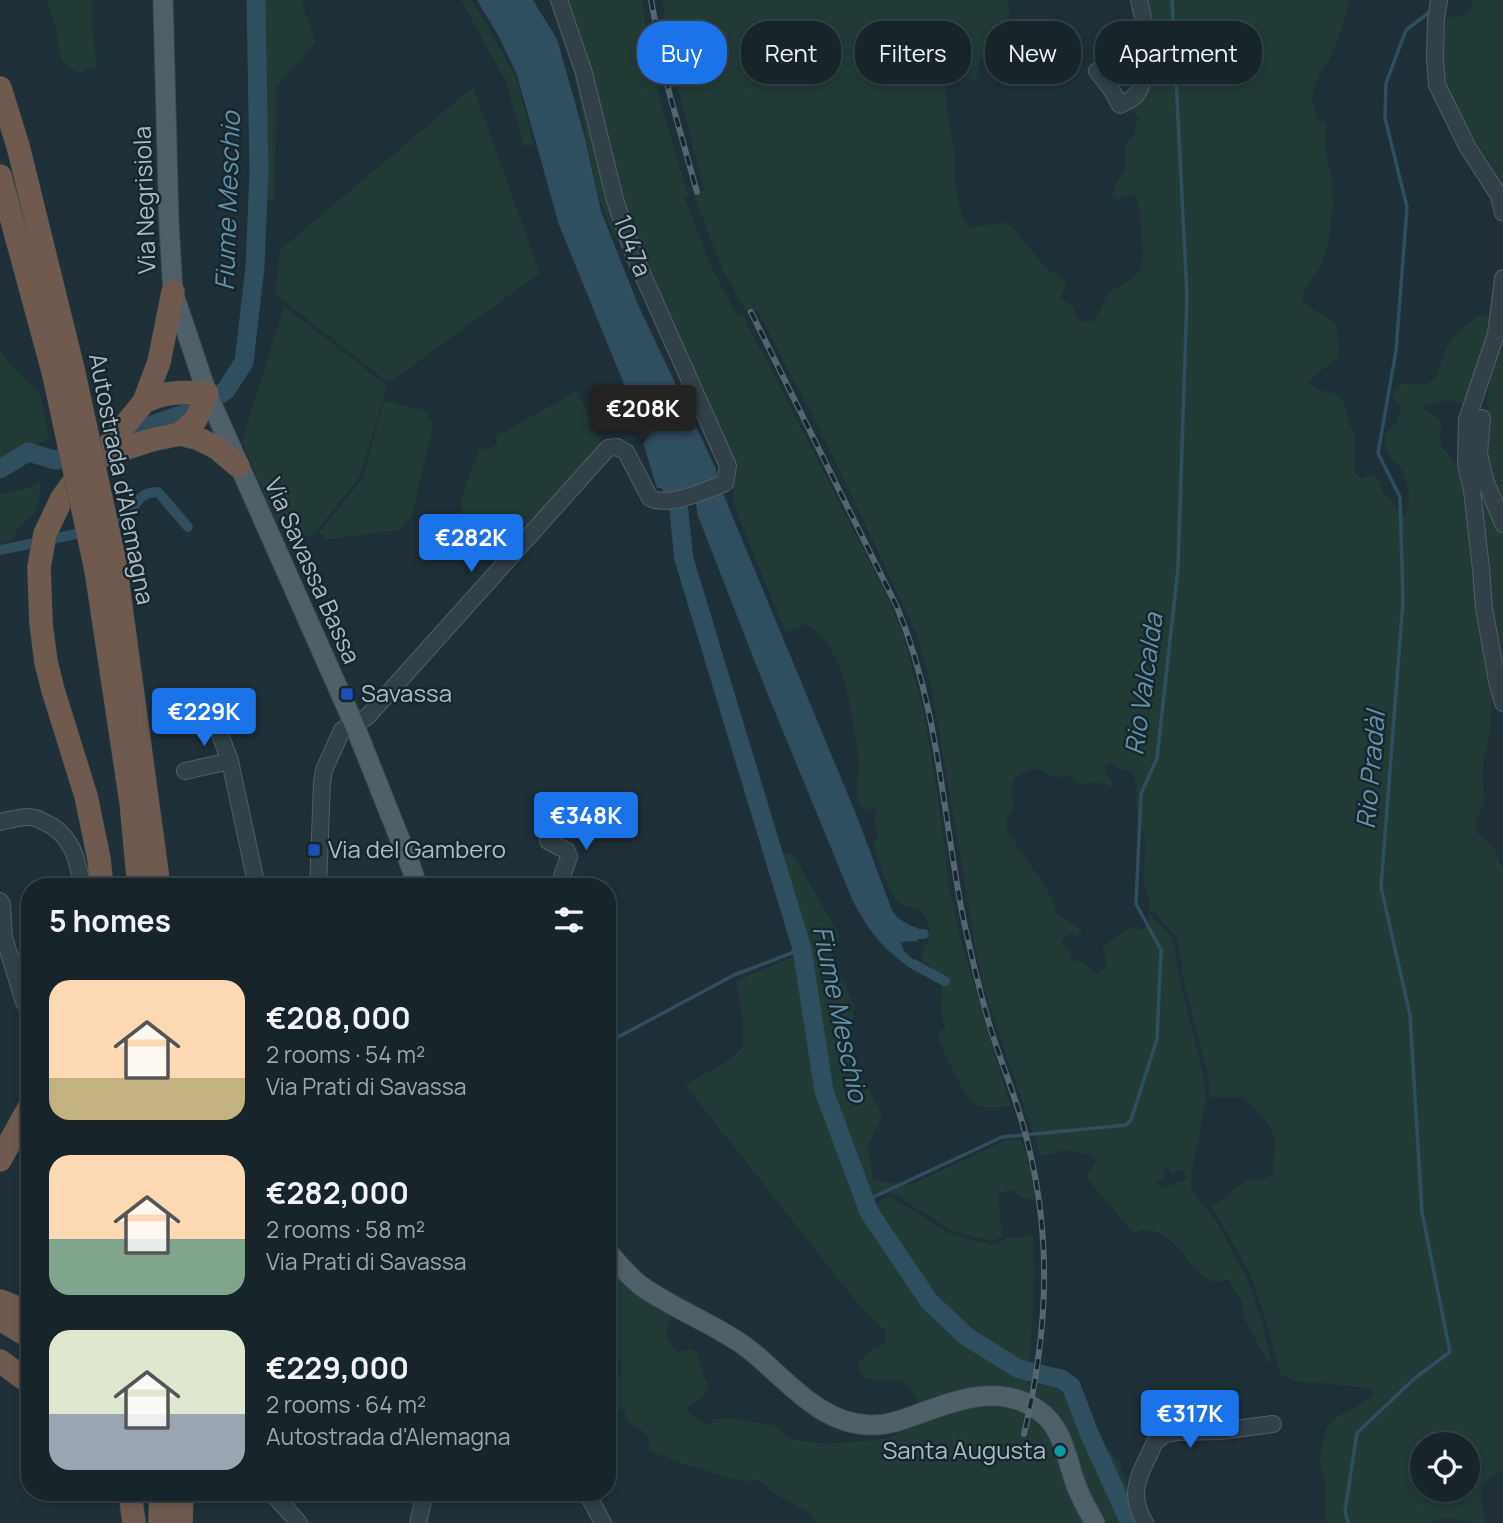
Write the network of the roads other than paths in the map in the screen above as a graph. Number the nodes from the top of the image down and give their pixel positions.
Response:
1 (163, 0) edge
2 (559, 0) edge
3 (1139, 0) edge
4 (1438, 3) edge
5 (1143, 21) edge
6 (1107, 84) edge
7 (1141, 84) edge
8 (0, 88) edge
9 (0, 176) edge
10 (1503, 213) edge
11 (1503, 278) edge
12 (173, 292) junction
13 (64, 372) junction
14 (207, 393) junction
15 (144, 402) junction
16 (1467, 420) junction
17 (180, 434) junction
18 (99, 457) junction
19 (238, 466) junction
20 (1503, 524) edge
21 (105, 567) junction
22 (1503, 703) edge
23 (197, 705) dead end
24 (354, 724) junction
25 (230, 761) junction
26 (185, 771) dead end
27 (131, 802) junction
28 (0, 822) edge
29 (548, 841) dead end
30 (80, 878) edge
31 (101, 878) edge
32 (129, 878) edge
33 (138, 878) edge
34 (157, 878) edge
35 (255, 878) edge
36 (318, 878) edge
37 (415, 878) edge
38 (561, 878) edge
39 (0, 901) edge
40 (21, 992) edge
41 (21, 1122) edge
42 (0, 1160) edge
43 (616, 1261) edge
44 (0, 1301) edge
45 (21, 1310) edge
46 (0, 1319) edge
47 (21, 1332) edge
48 (0, 1361) edge
49 (21, 1376) edge
50 (1273, 1424) dead end
51 (131, 1501) edge
52 (161, 1501) edge
53 (182, 1501) edge
54 (279, 1501) edge
55 (423, 1501) edge
56 (591, 1501) edge
57 (134, 1523) edge
58 (160, 1523) edge
59 (181, 1523) edge
60 (299, 1523) edge
61 (418, 1523) edge
62 (603, 1523) edge
63 (1095, 1523) edge
64 (1145, 1523) edge

1 - 12 main road, Via Negrisiola
2 - 24 street, 1047a
3 - 5 street
4 - 10 street
6 - 7 street
8 - 13 highway, Autostrada d'Alemagna
9 - 13 highway, Autostrada d'Alemagna
11 - 16 street
12 - 14 main road, Via Negrisiola
12 - 15 highway
13 - 21 highway, Autostrada d'Alemagna, bridge
14 - 15 highway
14 - 17 highway
14 - 19 main road, Via Savassa Bassa
15 - 18 highway
16 - 20 street
16 - 22 street
17 - 18 highway
17 - 19 highway
18 - 31 highway
19 - 24 main road, Via Savassa Bassa
21 - 27 highway, Autostrada d'Alemagna
21 - 34 highway, Autostrada d'Alemagna
23 - 25 street
24 - 36 street
24 - 37 main road, Via Savassa Bassa
25 - 26 street
25 - 35 street
27 - 32 highway
27 - 33 highway, Autostrada d'Alemagna
28 - 30 street
29 - 38 street
39 - 40 street
41 - 42 highway
43 - 63 main road
44 - 45 highway
46 - 47 highway
48 - 49 highway
50 - 64 street
51 - 57 highway
52 - 58 highway
53 - 59 highway
54 - 60 street
55 - 61 street
56 - 62 street

